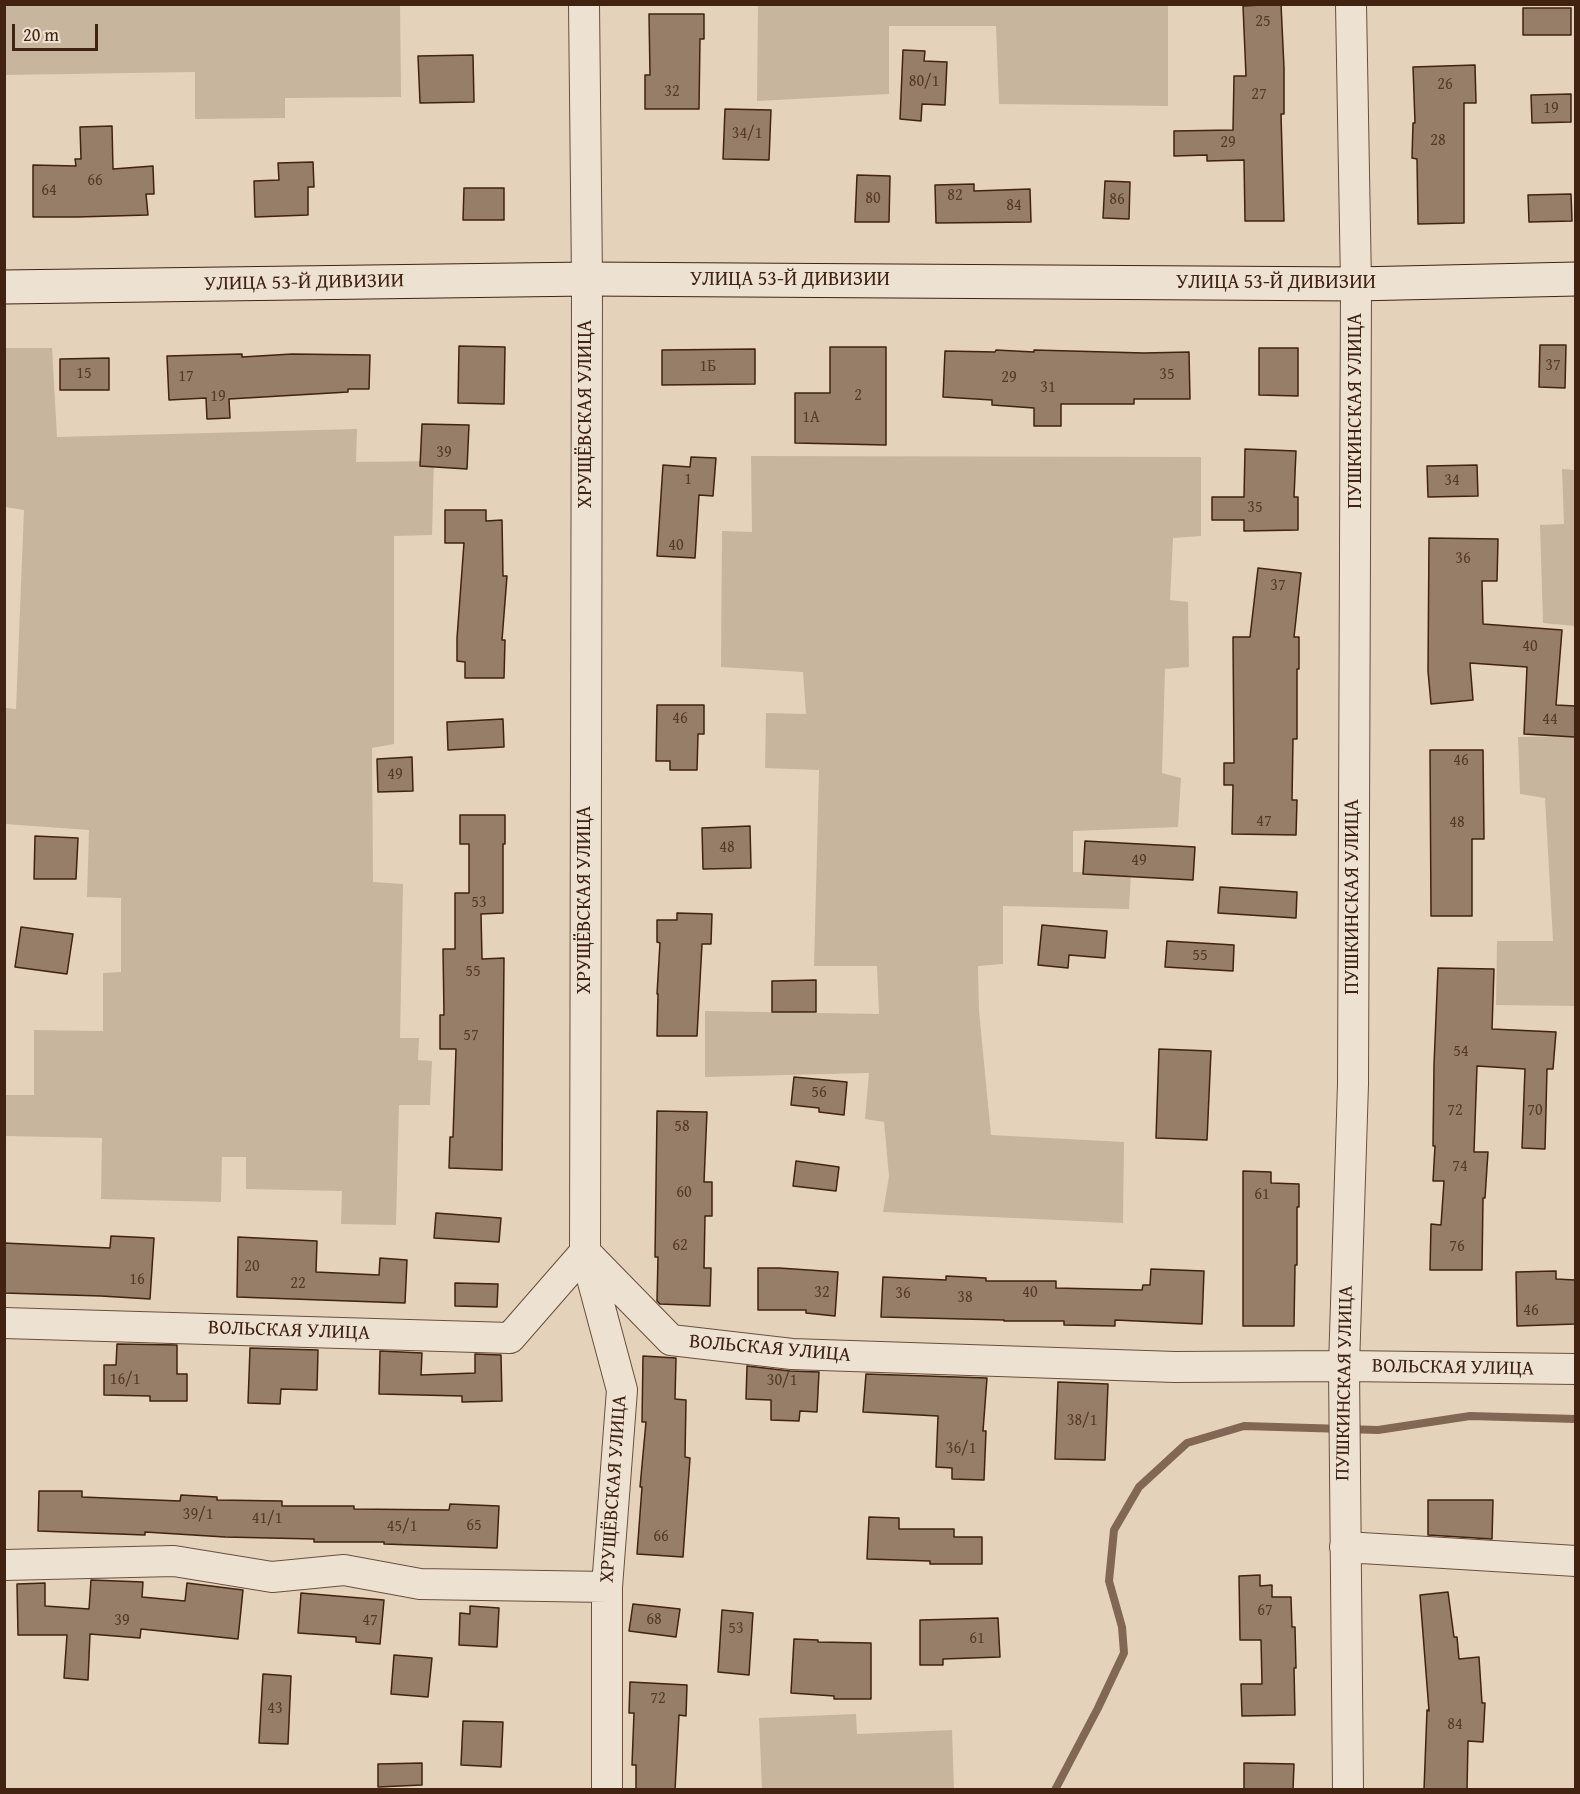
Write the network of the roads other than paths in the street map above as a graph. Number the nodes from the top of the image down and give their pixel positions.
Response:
1 (584, 4) edge
2 (1351, 4) edge
3 (587, 279) junction
4 (1575, 279) edge
5 (1356, 284) junction
6 (4, 286) edge
7 (585, 1252) junction
8 (4, 1323) edge
9 (1344, 1366) junction
10 (1575, 1369) edge
11 (1345, 1547) junction
12 (1575, 1561) edge
13 (4, 1565) edge
14 (607, 1587) junction
15 (608, 1790) edge
16 (1348, 1790) edge

1 - 3 street, ХРУЩЁВСКАЯ УЛИЦА
2 - 5 street, ПУШКИНСКАЯ УЛИЦА
3 - 5 street, УЛИЦА 53-Й ДИВИЗИИ
3 - 6 street, УЛИЦА 53-Й ДИВИЗИИ
3 - 7 street, ХРУЩЁВСКАЯ УЛИЦА
4 - 5 street, УЛИЦА 53-Й ДИВИЗИИ
5 - 9 street, ПУШКИНСКАЯ УЛИЦА
7 - 8 street, ВОЛЬСКАЯ УЛИЦА
7 - 9 street, ВОЛЬСКАЯ УЛИЦА
7 - 14 street, ХРУЩЁВСКАЯ УЛИЦА
9 - 10 street, ВОЛЬСКАЯ УЛИЦА
9 - 11 street, ПУШКИНСКАЯ УЛИЦА
11 - 12 street
11 - 16 street, ПУШКИНСКАЯ УЛИЦА
13 - 14 street
14 - 15 street, ХРУЩЁВСКАЯ УЛИЦА

